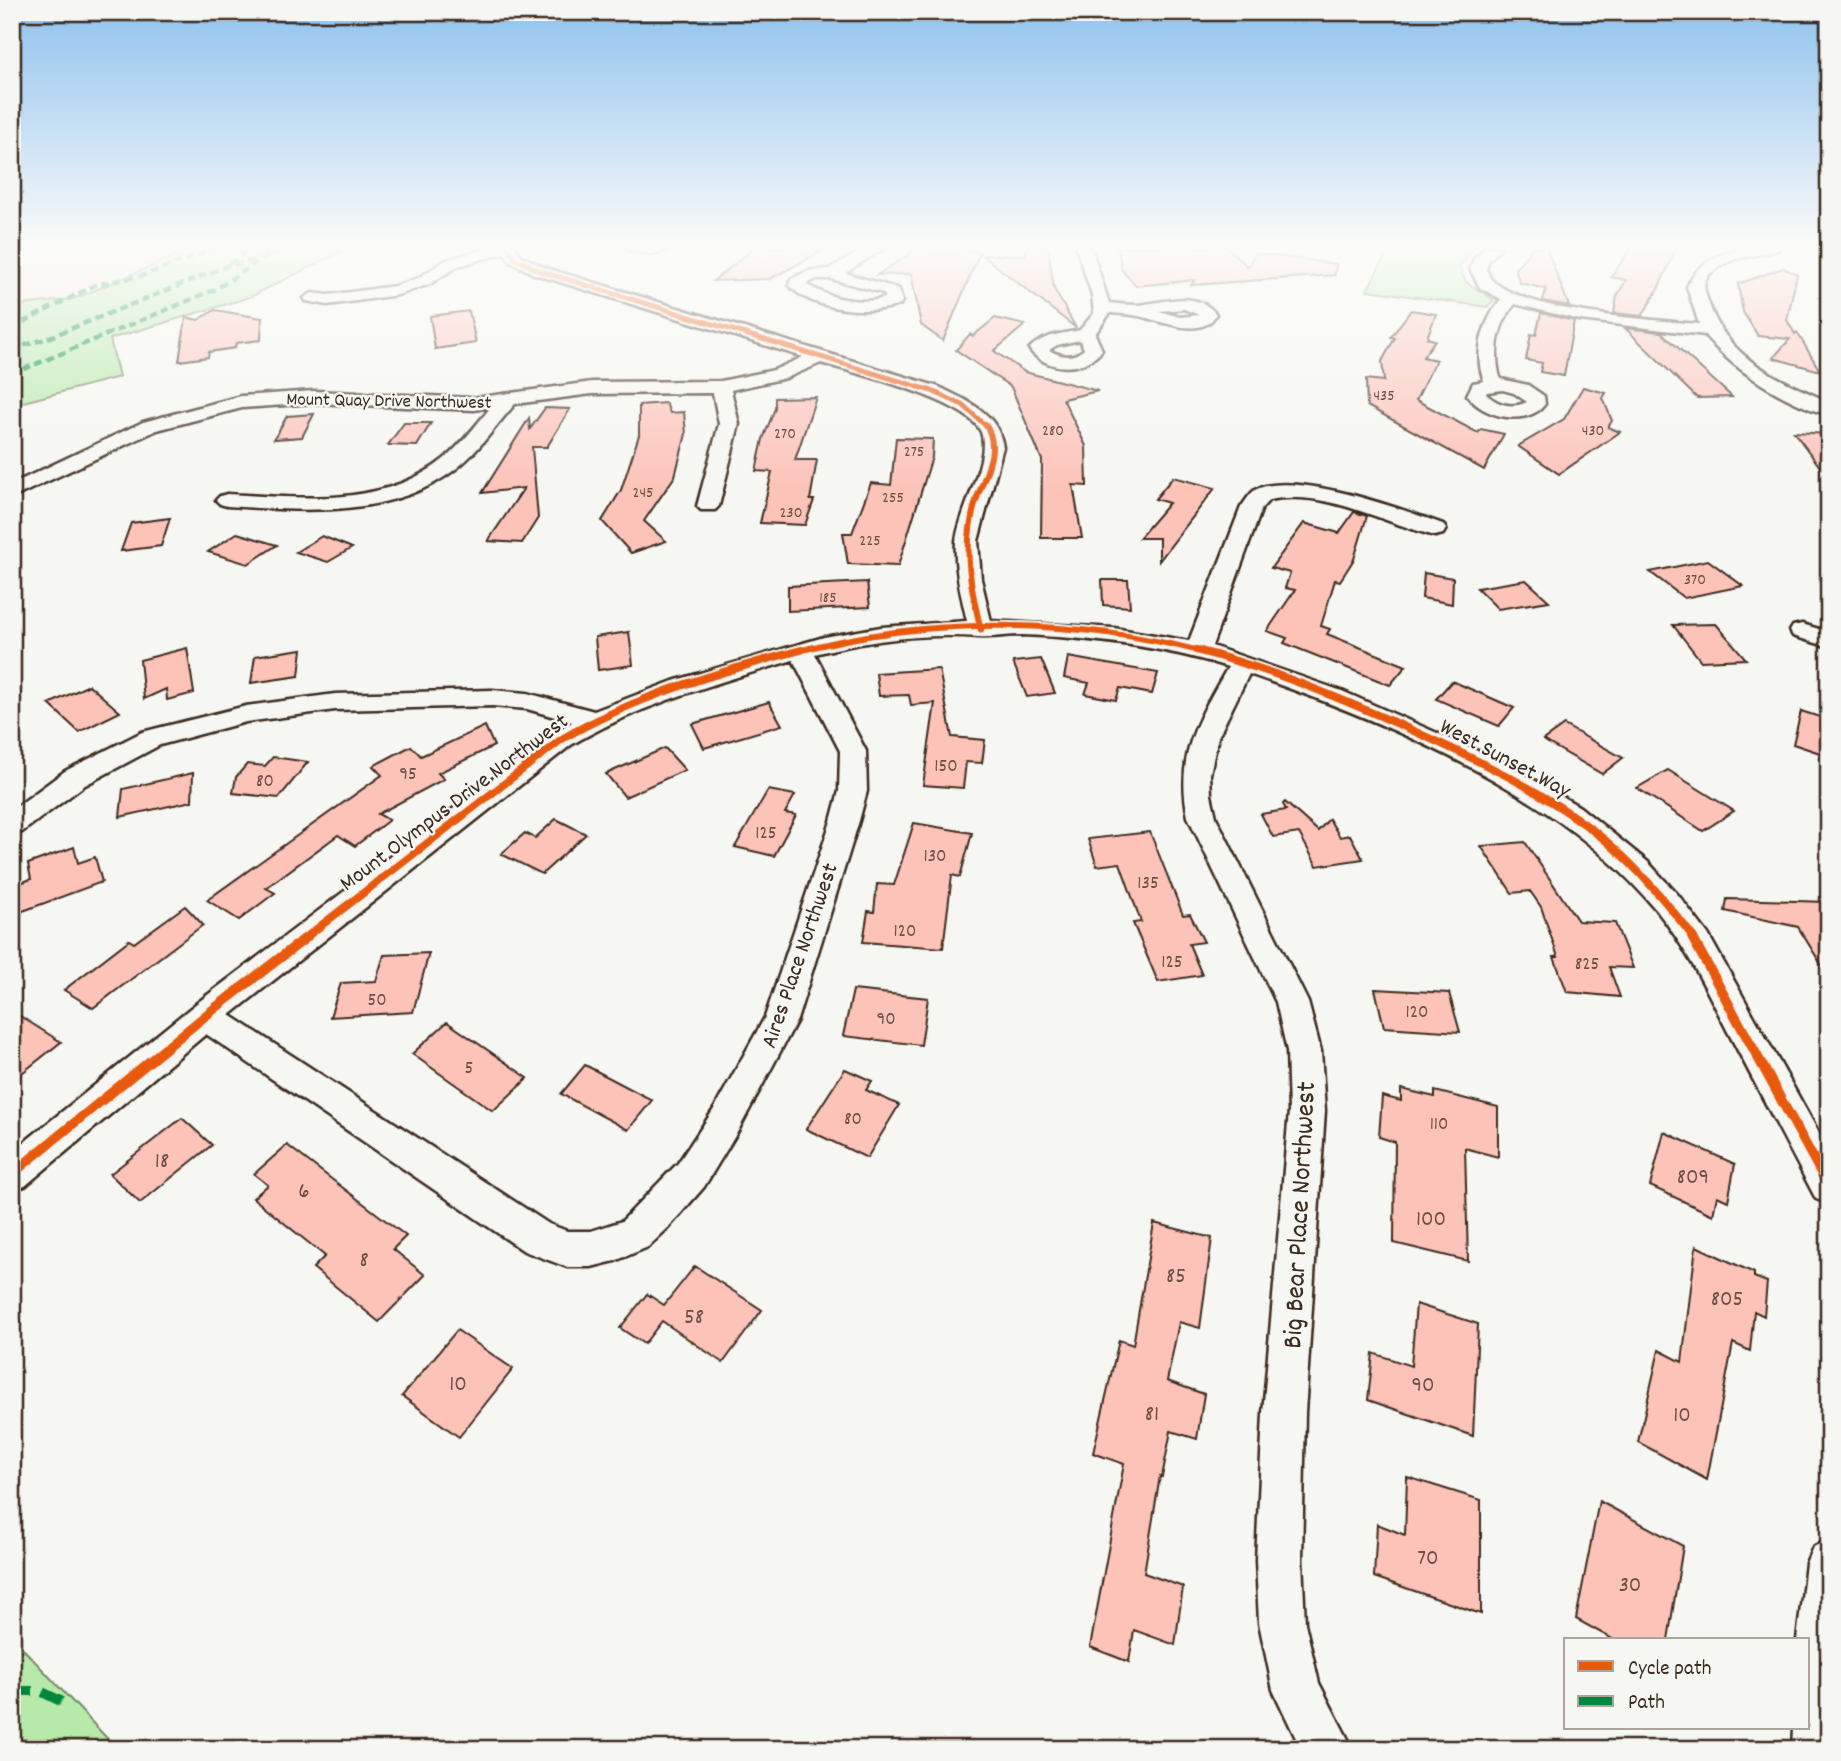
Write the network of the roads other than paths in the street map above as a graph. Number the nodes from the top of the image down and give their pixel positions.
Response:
1 (732, 329) edge
2 (1090, 329) edge
3 (1493, 329) edge
4 (1703, 329) edge
5 (1710, 330) joint
6 (1086, 334) dead end
7 (821, 356) junction
8 (1493, 384) dead end
9 (720, 387) junction
10 (509, 399) junction
11 (1829, 409) edge
12 (12, 492) edge
13 (227, 500) dead end
14 (708, 506) dead end
15 (1435, 528) dead end
16 (981, 629) junction
17 (1802, 631) dead end
18 (1829, 640) edge
19 (1198, 650) junction
20 (801, 651) junction
21 (1242, 664) junction
22 (594, 719) junction
23 (12, 825) edge
24 (205, 1016) junction
25 (12, 1174) edge
26 (1829, 1187) edge
27 (1829, 1563) edge
28 (1328, 1749) edge
29 (1817, 1749) edge

1 - 7 street
2 - 6 street
3 - 8 street
4 - 5 street
5 - 11 street
7 - 9 street, Mount Quay Drive Northwest
7 - 16 street
9 - 10 street, Mount Quay Drive Northwest
9 - 14 street
10 - 12 street, Mount Quay Drive Northwest
10 - 13 street
15 - 19 street
16 - 19 street, West Sunset Way
16 - 20 street, Mount Olympus Drive Northwest
17 - 18 street
19 - 21 street, West Sunset Way
20 - 22 street, Mount Olympus Drive Northwest
20 - 24 street, Aires Place Northwest
21 - 26 street, West Sunset Way
21 - 28 street, Big Bear Place Northwest
22 - 23 street
22 - 24 street, Mount Olympus Drive Northwest
24 - 25 street, Mount Olympus Drive Northwest
27 - 29 street

